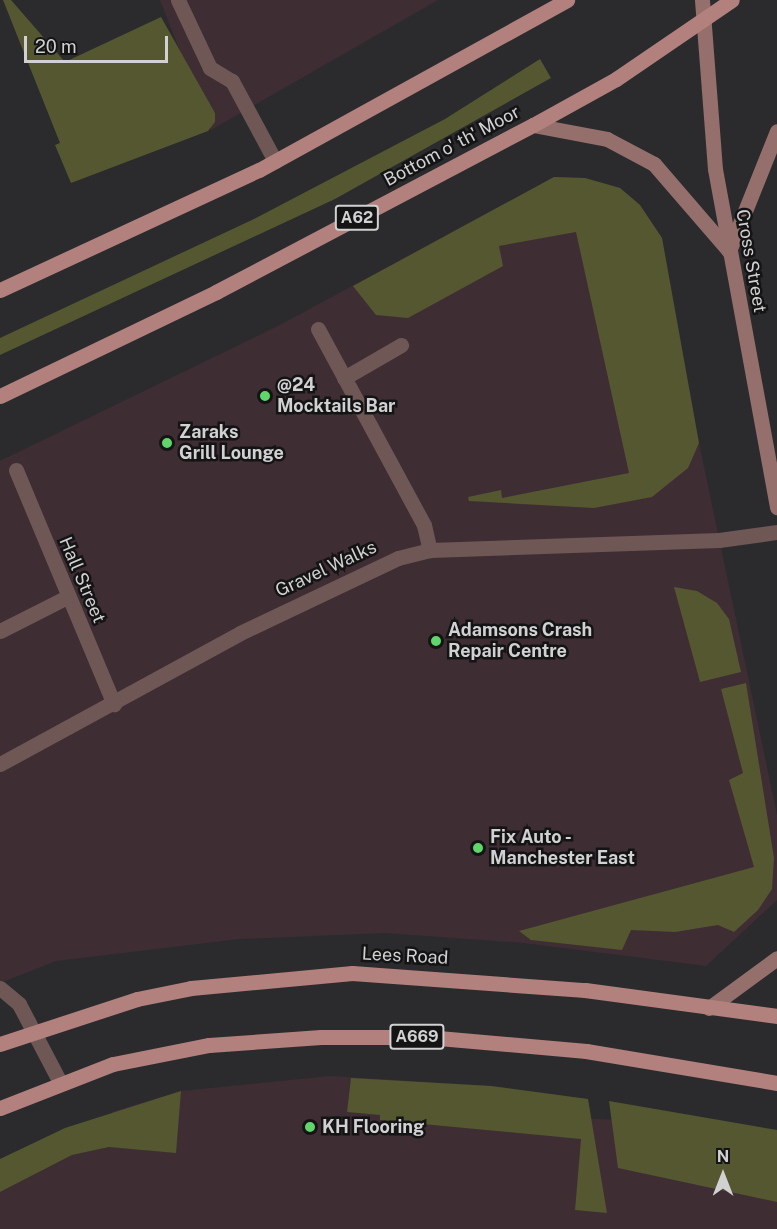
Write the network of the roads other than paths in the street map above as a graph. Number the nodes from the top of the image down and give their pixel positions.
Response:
1 (177, 0) edge
2 (567, 0) edge
3 (702, 0) edge
4 (732, 0) edge
5 (701, 19) junction
6 (533, 125) junction
7 (777, 131) edge
8 (275, 161) junction
9 (729, 251) junction
10 (0, 290) edge
11 (318, 328) dead end
12 (401, 345) dead end
13 (344, 378) junction
14 (0, 396) edge
15 (16, 470) dead end
16 (777, 507) edge
17 (777, 532) edge
18 (430, 550) junction
19 (67, 597) junction
20 (0, 631) edge
21 (114, 704) junction
22 (0, 764) edge
23 (777, 958) edge
24 (0, 988) edge
25 (709, 1008) junction
26 (777, 1016) edge
27 (35, 1030) junction
28 (0, 1044) edge
29 (60, 1082) junction
30 (777, 1083) edge
31 (0, 1108) edge

1 - 8 street
2 - 8 main road
3 - 5 main road
4 - 5 main road, A62
5 - 6 main road, Bottom o' th' Moor / A62
5 - 9 main road, Cross Street
6 - 9 main road
6 - 14 main road, Bottom o' th' Moor / A62
7 - 9 main road
8 - 10 main road
9 - 16 main road, Cross Street
11 - 13 street
12 - 13 street
13 - 18 street
15 - 19 street, Hall Street
17 - 18 street, Gravel Walks
18 - 21 street, Gravel Walks
19 - 20 street
19 - 21 street, Hall Street
21 - 22 street, Gravel Walks
23 - 25 main road
24 - 27 street
25 - 26 main road, Lees Road
25 - 27 main road, Lees Road
27 - 28 main road, Lees Road
27 - 29 street
29 - 30 main road, A669
29 - 31 main road, A669

